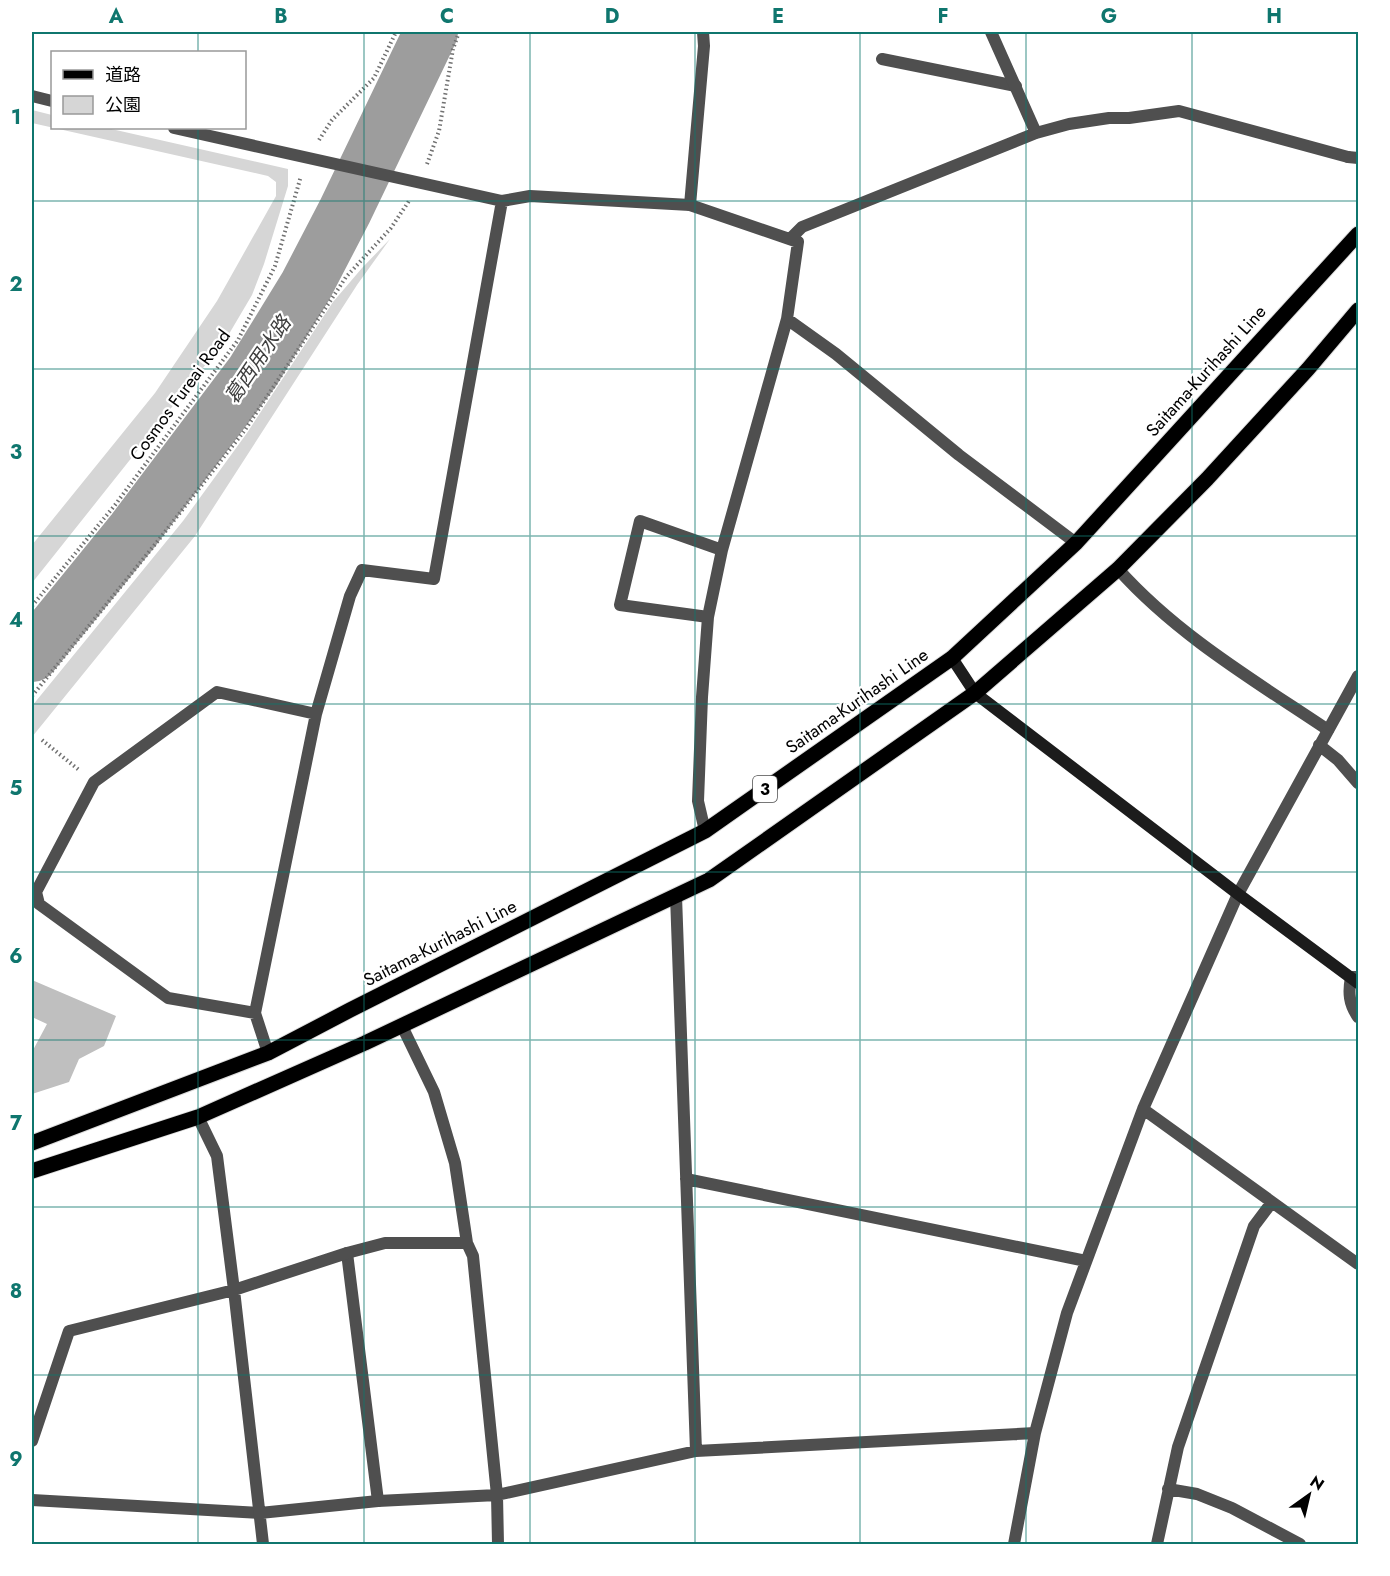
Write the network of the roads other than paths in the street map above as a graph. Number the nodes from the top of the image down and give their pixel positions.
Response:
1 (703, 32) edge
2 (991, 32) edge
3 (882, 59) dead end
4 (1016, 86) junction
5 (32, 96) edge
6 (51, 100) edge
7 (179, 129) edge
8 (1036, 133) junction
9 (1353, 157) edge
10 (502, 201) junction
11 (690, 205) junction
12 (1359, 234) edge
13 (790, 239) junction
14 (1359, 310) edge
15 (787, 319) junction
16 (1076, 543) junction
17 (722, 550) junction
18 (1118, 569) junction
19 (708, 617) junction
20 (952, 658) junction
21 (1359, 676) edge
22 (975, 693) junction
23 (316, 714) junction
24 (1328, 730) junction
25 (1319, 746) junction
26 (1359, 783) edge
27 (705, 831) junction
28 (1238, 894) junction
29 (676, 896) junction
30 (1356, 979) edge
31 (255, 1013) junction
32 (1359, 1017) edge
33 (402, 1026) junction
34 (268, 1053) junction
35 (1143, 1109) junction
36 (198, 1117) junction
37 (32, 1143) edge
38 (32, 1172) edge
39 (686, 1179) junction
40 (1272, 1202) junction
41 (467, 1243) junction
42 (347, 1253) junction
43 (1086, 1261) junction
44 (1359, 1264) edge
45 (234, 1290) junction
46 (1035, 1433) junction
47 (32, 1441) edge
48 (696, 1451) junction
49 (1168, 1489) junction
50 (497, 1495) junction
51 (32, 1500) edge
52 (378, 1501) junction
53 (260, 1513) junction
54 (263, 1545) edge
55 (498, 1545) edge
56 (1014, 1545) edge
57 (1157, 1545) edge
58 (1300, 1545) edge

1 - 11 street
2 - 4 street
3 - 4 street
4 - 8 street
5 - 6 street
7 - 10 street
8 - 9 street
8 - 13 street
10 - 11 street
10 - 23 street
11 - 13 street
12 - 16 main road, Saitama-Kurihashi Line / 3
13 - 15 street
14 - 18 main road, 3
15 - 16 street
15 - 17 street
16 - 20 main road, Saitama-Kurihashi Line / 3
17 - 19 street
17 - 19 street
18 - 22 main road, 3
18 - 24 street
19 - 27 street
20 - 22 street
20 - 27 main road, Saitama-Kurihashi Line / 3
21 - 24 street
22 - 28 street
22 - 29 main road, 3
23 - 31 street
23 - 31 street
24 - 25 street
25 - 26 street
25 - 28 street
27 - 34 main road, Saitama-Kurihashi Line / 3
28 - 30 street
28 - 35 street
29 - 33 main road, 3
29 - 39 street
30 - 32 street
31 - 34 street
33 - 36 main road, 3
33 - 41 street
34 - 37 main road, Saitama-Kurihashi Line / 3
35 - 40 street
35 - 43 street
36 - 38 main road, 3
36 - 45 street
39 - 43 street
39 - 48 street
40 - 44 street
40 - 49 street
41 - 42 street
41 - 50 street
42 - 45 street
42 - 52 street
43 - 46 street
45 - 47 street
45 - 53 street
46 - 48 street
46 - 56 street
48 - 50 street
49 - 57 street
49 - 58 street
50 - 52 street
50 - 55 street
51 - 53 street
52 - 53 street
53 - 54 street

